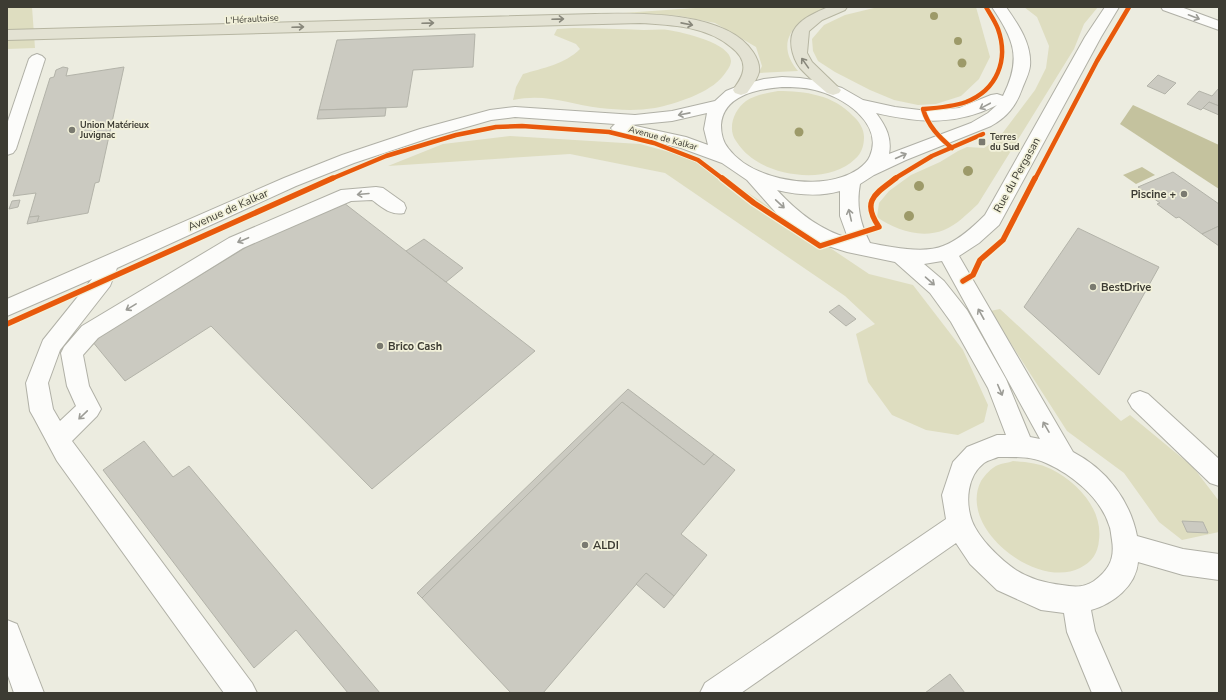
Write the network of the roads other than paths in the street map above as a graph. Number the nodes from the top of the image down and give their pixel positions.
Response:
1 (840, 7) edge
2 (999, 7) edge
3 (1112, 7) edge
4 (1168, 7) edge
5 (477, 8) edge
6 (1219, 26) edge
7 (7, 28) edge
8 (7, 35) edge
9 (37, 59) dead end
10 (1016, 83) junction
11 (741, 90) junction
12 (833, 90) junction
13 (722, 104) junction
14 (858, 104) junction
15 (453, 126) junction
16 (7, 149) edge
17 (727, 159) junction
18 (752, 176) junction
19 (859, 176) junction
20 (397, 208) dead end
21 (863, 248) junction
22 (947, 253) junction
23 (901, 256) junction
24 (108, 263) junction
25 (7, 308) edge
26 (1140, 401) dead end
27 (58, 439) junction
28 (1022, 446) junction
29 (1065, 460) junction
30 (1219, 475) edge
31 (960, 525) junction
32 (1126, 545) junction
33 (1219, 567) edge
34 (1076, 601) junction
35 (7, 634) edge
36 (29, 693) edge
37 (242, 693) edge
38 (715, 693) edge
39 (1107, 693) edge

12 -> 1 highway
2 - 10 street
3 - 22 street, Rue du Pergasan
4 -> 6 street
5 - 7 highway, L'Héraultaise
8 -> 11 highway
9 - 16 street
10 -> 14 street
19 -> 10 street
11 - 12 street
11 - 13 street
12 - 14 street
13 -> 15 street, Avenue de Kalkar
13 - 17 street
14 - 19 street
15 - 17 street, Avenue de Kalkar
15 - 24 street, Avenue de Kalkar
17 - 18 street
18 - 19 street
18 -> 21 street, Rue du Pergasan
21 -> 19 street
20 -> 27 street
21 - 23 street, Rue du Pergasan
22 - 23 street, Rue du Pergasan
29 -> 22 street
23 -> 28 street
24 - 25 street, Avenue de Kalkar
24 - 27 street
26 - 30 street
27 - 37 street
28 - 29 street
28 - 31 street
29 - 32 street
31 - 34 street
31 - 38 street
32 - 33 street
32 - 34 street
34 - 39 street
35 - 36 street

